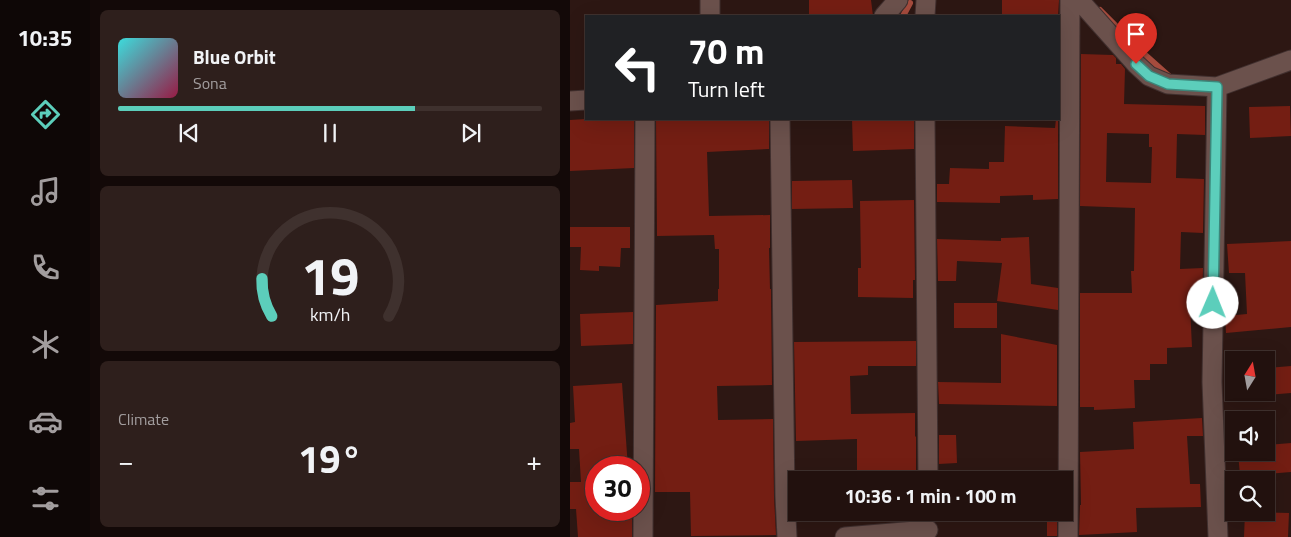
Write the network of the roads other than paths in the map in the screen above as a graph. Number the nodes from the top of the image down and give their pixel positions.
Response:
1 (710, 0) edge
2 (898, 0) edge
3 (926, 0) edge
4 (1070, 0) edge
5 (1079, 0) edge
6 (710, 15) edge
7 (885, 15) edge
8 (925, 15) edge
9 (1291, 60) edge
10 (1217, 87) junction
11 (585, 100) edge
12 (570, 101) edge
13 (645, 120) edge
14 (780, 120) edge
15 (925, 120) edge
16 (928, 471) edge
17 (928, 526) edge
18 (643, 537) edge
19 (787, 537) edge
20 (845, 537) edge
21 (1068, 537) edge
22 (1218, 537) edge

1 - 6 street
2 - 7 street
3 - 8 street
4 - 21 street
5 - 10 street
9 - 10 street
10 - 22 street
11 - 12 street
13 - 18 street
14 - 19 street
15 - 16 street
17 - 20 street

